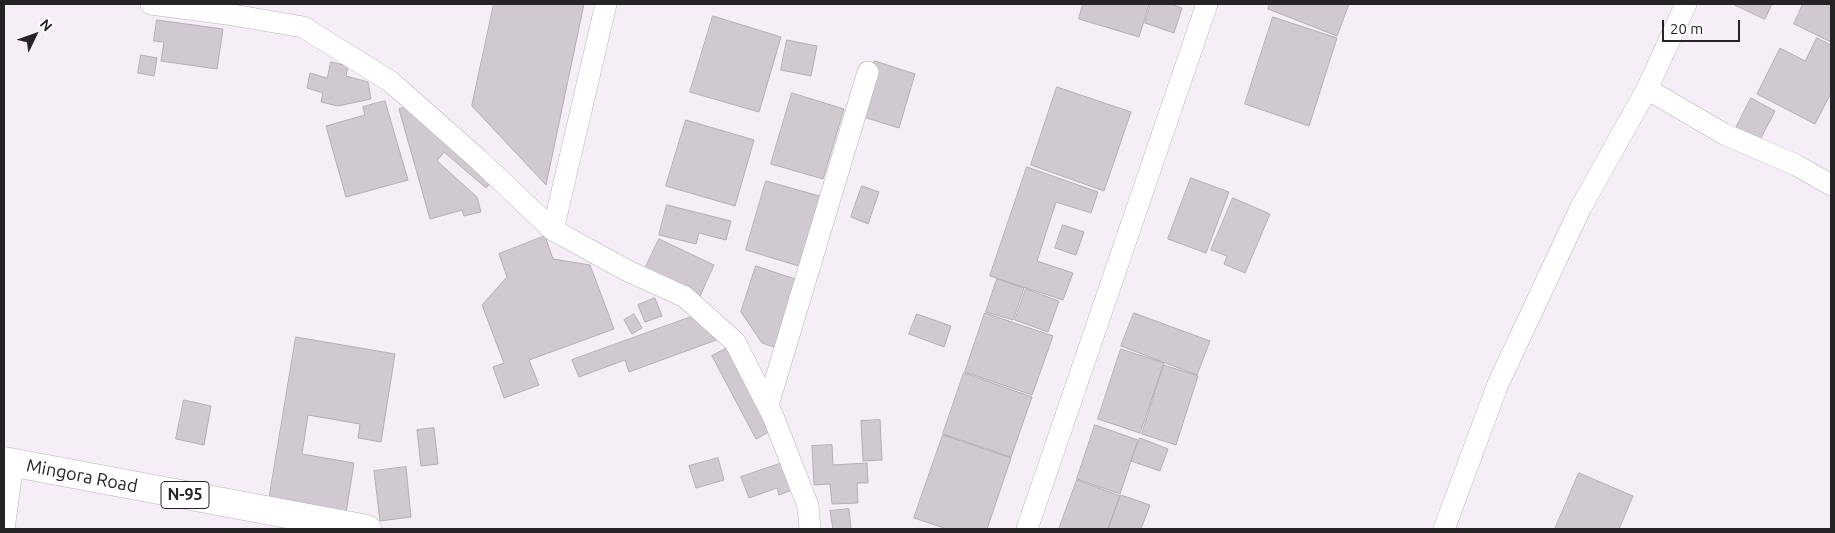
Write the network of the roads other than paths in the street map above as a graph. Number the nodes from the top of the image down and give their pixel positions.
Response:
1 (151, 4) edge
2 (606, 4) edge
3 (1207, 4) edge
4 (1686, 4) edge
5 (191, 6) edge
6 (868, 72) dead end
7 (1647, 89) junction
8 (1831, 185) edge
9 (553, 230) junction
10 (768, 405) junction
11 (9, 462) edge
12 (4, 529) edge
13 (367, 529) edge
14 (810, 529) edge
15 (1027, 529) edge
16 (1444, 529) edge

1 - 5 street
2 - 9 street
3 - 15 street
4 - 7 street
5 - 9 street
6 - 10 street
7 - 8 street
7 - 16 street
9 - 10 street
10 - 14 street
11 - 12 street
11 - 13 highway, Mingora Road / N-95

